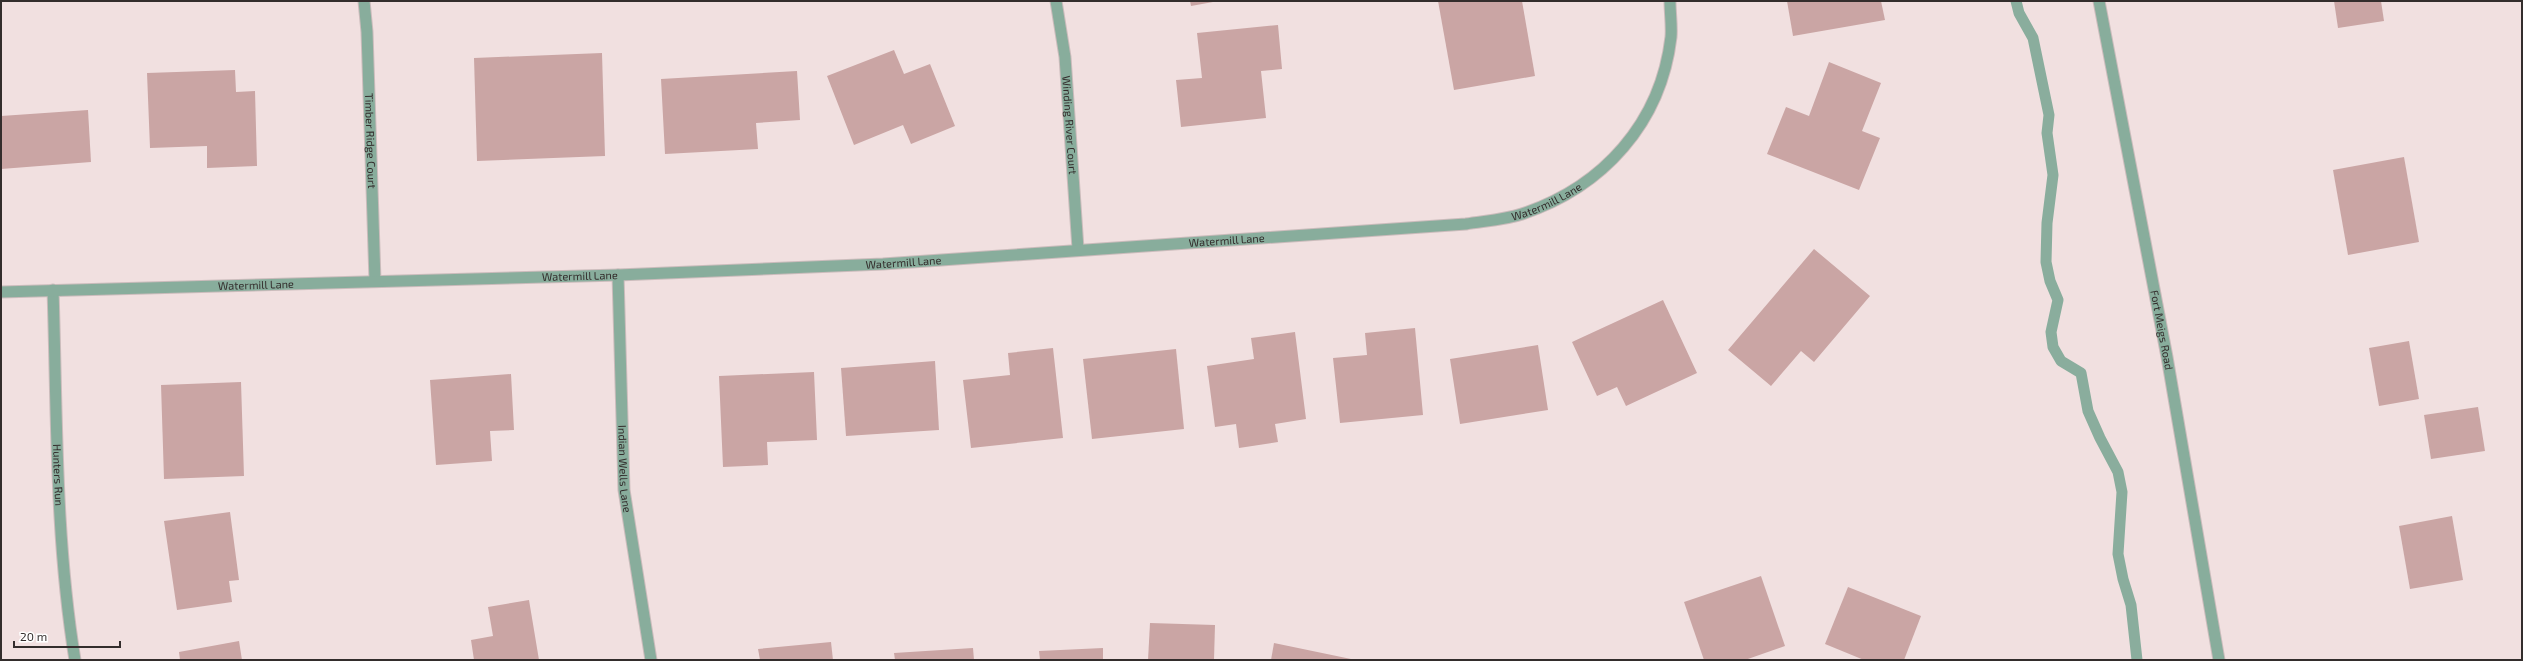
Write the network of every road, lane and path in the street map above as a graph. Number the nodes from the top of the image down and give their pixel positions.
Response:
1 (364, 1) edge
2 (1056, 1) edge
3 (1670, 1) edge
4 (2099, 1) edge
5 (1078, 249) junction
6 (618, 275) junction
7 (375, 281) junction
8 (53, 290) junction
9 (1, 292) edge
10 (75, 660) edge
11 (651, 660) edge
12 (2219, 660) edge

1 - 7 street, Timber Ridge Court
2 - 5 street, Winding River Court
3 - 5 street, Watermill Lane
4 - 12 street, Fort Meigs Road
5 - 6 street, Watermill Lane
6 - 7 street, Watermill Lane
6 - 11 street, Indian Wells Lane
7 - 8 street, Watermill Lane
8 - 9 street, Watermill Lane
8 - 10 street, Hunters Run

